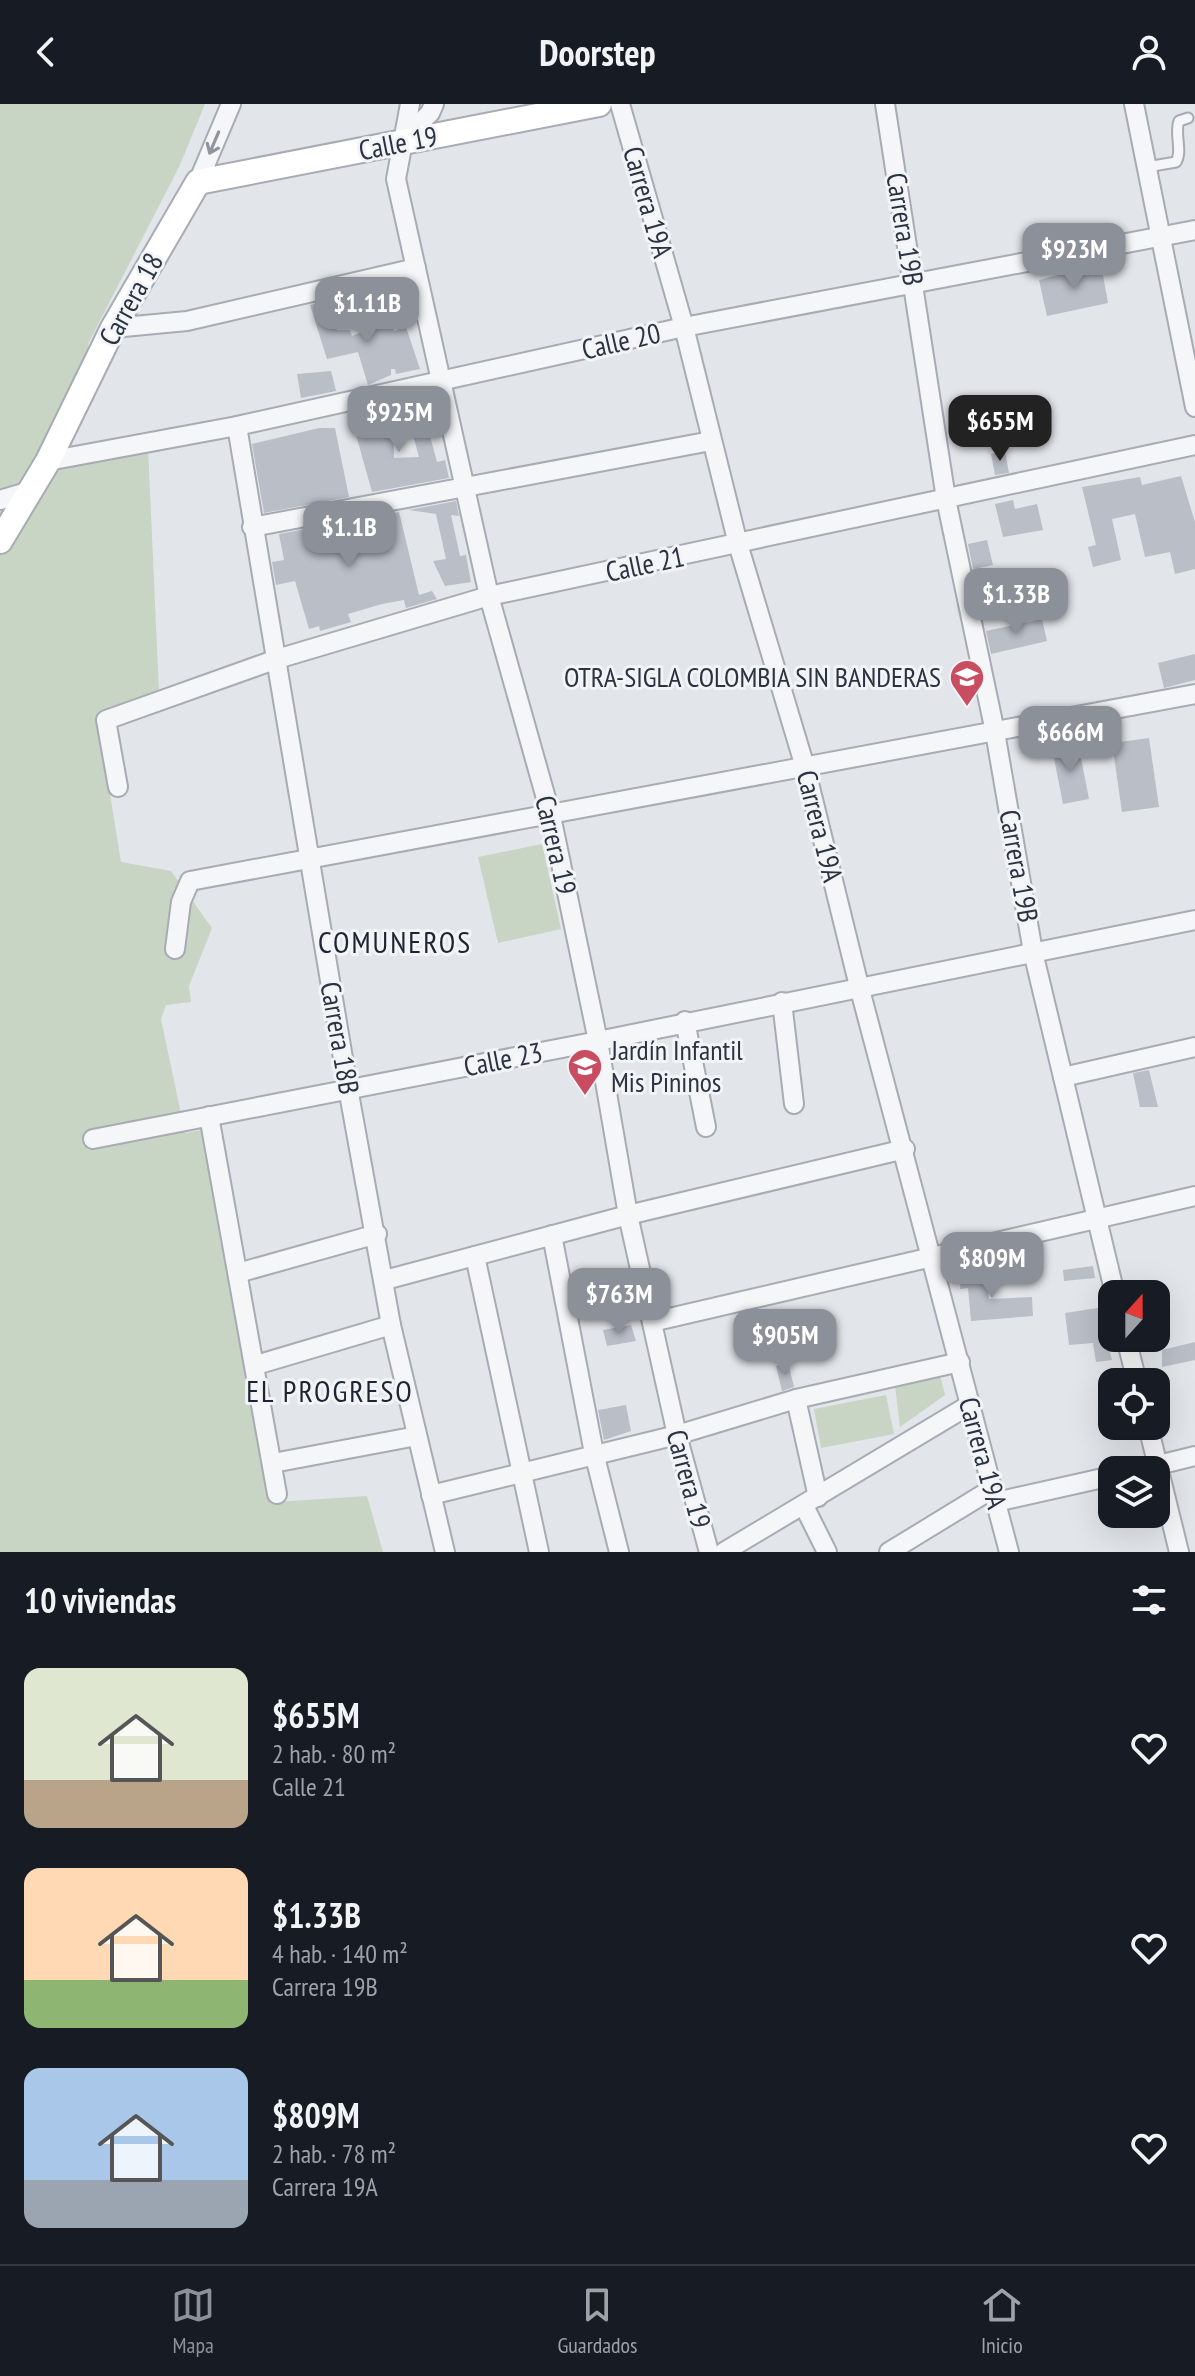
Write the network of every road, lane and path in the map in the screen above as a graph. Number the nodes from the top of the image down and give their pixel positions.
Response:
1 (231, 104) edge
2 (410, 104) edge
3 (434, 104) edge
4 (599, 104) edge
5 (620, 104) edge
6 (885, 104) edge
7 (1134, 104) edge
8 (1188, 118) dead end
9 (402, 141) junction
10 (1147, 167) junction
11 (198, 182) junction
12 (1195, 230) edge
13 (1160, 235) junction
14 (416, 268) junction
15 (914, 284) junction
16 (684, 327) junction
17 (113, 328) junction
18 (441, 382) junction
19 (1195, 407) edge
20 (237, 426) junction
21 (711, 441) junction
22 (1195, 445) edge
23 (48, 461) junction
24 (464, 485) junction
25 (27, 492) junction
26 (946, 499) junction
27 (0, 500) edge
28 (252, 527) junction
29 (0, 541) edge
30 (738, 544) junction
31 (489, 596) junction
32 (277, 659) junction
33 (1195, 694) edge
34 (995, 732) junction
35 (805, 767) junction
36 (118, 787) dead end
37 (551, 816) junction
38 (310, 859) junction
39 (1195, 920) edge
40 (175, 949) dead end
41 (1033, 952) junction
42 (859, 986) junction
43 (782, 1002) junction
44 (685, 1021) junction
45 (598, 1041) junction
46 (1195, 1047) edge
47 (1063, 1077) junction
48 (348, 1088) junction
49 (794, 1104) dead end
50 (209, 1116) junction
51 (706, 1127) dead end
52 (93, 1139) dead end
53 (905, 1149) junction
54 (1195, 1196) edge
55 (628, 1215) junction
56 (1097, 1219) junction
57 (377, 1234) junction
58 (552, 1235) junction
59 (475, 1256) junction
60 (931, 1258) junction
61 (238, 1273) junction
62 (385, 1280) junction
63 (1112, 1280) edge
64 (652, 1322) junction
65 (391, 1325) junction
66 (960, 1362) junction
67 (256, 1365) junction
68 (796, 1399) junction
69 (971, 1404) junction
70 (677, 1435) junction
71 (417, 1436) junction
72 (594, 1453) junction
73 (1195, 1456) edge
74 (1170, 1462) edge
75 (273, 1463) junction
76 (521, 1472) junction
77 (1098, 1478) edge
78 (277, 1494) dead end
79 (431, 1495) junction
80 (994, 1495) junction
81 (811, 1502) junction
82 (1170, 1515) edge
83 (445, 1552) edge
84 (539, 1552) edge
85 (619, 1552) edge
86 (709, 1552) edge
87 (724, 1552) edge
88 (827, 1552) edge
89 (889, 1552) edge
90 (1009, 1552) edge
91 (1179, 1552) edge

1 -> 11 street, Carrera 18
2 - 9 street, Carrera 19
3 - 9 street
4 - 9 main road, Calle 19
5 - 16 street, Carrera 19A
6 - 15 street, Carrera 19B
7 - 10 street
8 - 10 lane
9 - 11 main road, Calle 19
9 - 14 street, Carrera 19
10 - 13 street
11 - 17 main road, Carrera 18
12 - 13 street, Calle 20
13 - 15 street, Calle 20
13 - 19 street
14 - 17 street
14 - 18 street, Carrera 19
15 - 16 street, Calle 20
15 - 26 street, Carrera 19B
16 - 18 street, Calle 20
16 - 21 street, Carrera 19A
17 - 23 main road, Carrera 18
18 - 20 street, Calle 20
18 - 24 street, Carrera 19
20 - 23 street, Calle 20
20 - 28 street, Carrera 18B
21 - 24 street
21 - 30 street, Carrera 19A
22 - 26 street, Calle 21
23 - 25 main road, Carrera 18
24 - 28 street
24 - 31 street, Carrera 19
25 - 27 street
25 - 29 main road, Carrera 18
26 - 30 street, Calle 21
26 - 34 street, Carrera 19B
28 - 32 street, Carrera 18B
30 - 31 street, Calle 21
30 - 35 street, Carrera 19A
31 - 32 street, Calle 21
31 - 37 street, Carrera 19
32 - 36 street, Calle 21
32 - 38 street, Carrera 18B
33 - 34 street
34 - 35 street
34 - 41 street, Carrera 19B
35 - 37 street
35 - 42 street, Carrera 19A
37 - 38 street
37 - 45 street, Carrera 19
38 - 40 street
38 - 48 street, Carrera 18B
39 - 41 street, Calle 23
41 - 42 street, Calle 23
41 - 47 street, Carrera 19B
42 - 43 street, Calle 23
42 - 53 street, Carrera 19A
43 - 44 street, Calle 23
43 - 49 street
44 - 45 street, Calle 23
44 - 51 street
45 - 48 street, Calle 23
45 - 55 street, Carrera 19
46 - 47 street
47 - 56 street, Carrera 19B
48 - 50 street, Calle 23
48 - 57 street, Carrera 18B
50 - 52 street, Calle 23
50 - 61 street
53 - 55 street
53 - 60 street, Carrera 19A
54 - 56 street
55 - 58 street
55 - 64 street, Carrera 19
56 - 60 street
56 - 63 street, Carrera 19B
57 - 61 street
57 - 62 street, Carrera 18B
58 - 59 street
58 - 72 street
59 - 62 street
59 - 76 street
60 - 64 street
60 - 66 street, Carrera 19A
61 - 67 street
62 - 65 street, Carrera 18B
64 - 70 street, Carrera 19
65 - 67 street
65 - 71 street, Carrera 18B
66 - 68 street
66 - 69 street, Carrera 19A
67 - 75 street
68 - 70 street
68 - 81 street
69 - 80 street, Carrera 19A
69 - 81 street
70 - 72 street
70 - 86 street, Carrera 19
71 - 75 street
71 - 79 street, Carrera 18B
72 - 76 street
72 - 85 street
73 - 74 street
75 - 78 street
76 - 79 street
76 - 84 street
77 - 80 street
79 - 83 street, Carrera 18B
80 - 89 street
80 - 90 street, Carrera 19A
81 - 87 street
81 - 88 street
82 - 91 street

